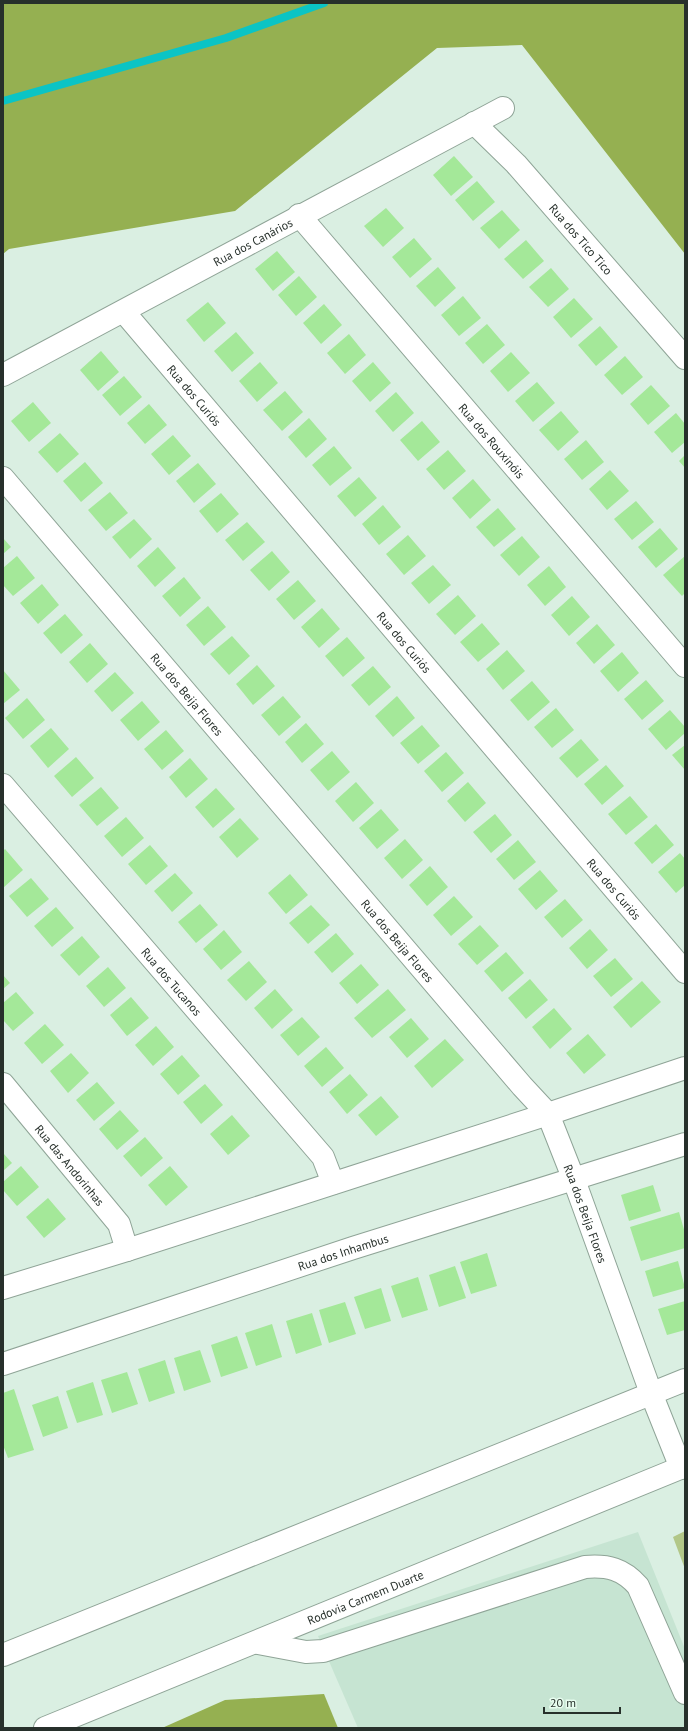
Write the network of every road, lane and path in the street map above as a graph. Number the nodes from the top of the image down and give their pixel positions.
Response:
1 (503, 108) dead end
2 (474, 123) junction
3 (299, 215) junction
4 (124, 312) junction
5 (685, 358) edge
6 (3, 376) edge
7 (3, 478) edge
8 (685, 666) edge
9 (3, 785) edge
10 (685, 972) edge
11 (685, 1068) edge
12 (3, 1084) edge
13 (548, 1114) junction
14 (685, 1144) edge
15 (574, 1180) junction
16 (333, 1183) junction
17 (127, 1250) junction
18 (3, 1288) edge
19 (3, 1364) edge
20 (685, 1380) edge
21 (651, 1394) junction
22 (683, 1467) edge
23 (258, 1643) junction
24 (3, 1655) edge
25 (685, 1694) edge
26 (46, 1728) edge

1 - 2 street, Rua dos Canários
2 - 3 street, Rua dos Canários
2 - 5 street, Rua dos Tico Tico
3 - 4 street, Rua dos Canários
3 - 8 street, Rua dos Rouxinóis
4 - 6 street, Rua dos Canários
4 - 10 street, Rua dos Curiós
7 - 13 street, Rua dos Beija Flores
9 - 16 street, Rua dos Tucanos
11 - 13 street
12 - 17 street, Rua das Andorinhas
13 - 15 street, Rua dos Beija Flores
13 - 16 street
14 - 15 street, Rua dos Inhambus
15 - 19 street, Rua dos Inhambus
15 - 21 street, Rua dos Beija Flores
16 - 17 street
17 - 18 street
20 - 21 street
21 - 22 street, Rua dos Beija Flores
21 - 24 street
22 - 23 street, Rodovia Carmem Duarte
23 - 25 street
23 - 26 street, Rodovia Carmem Duarte

